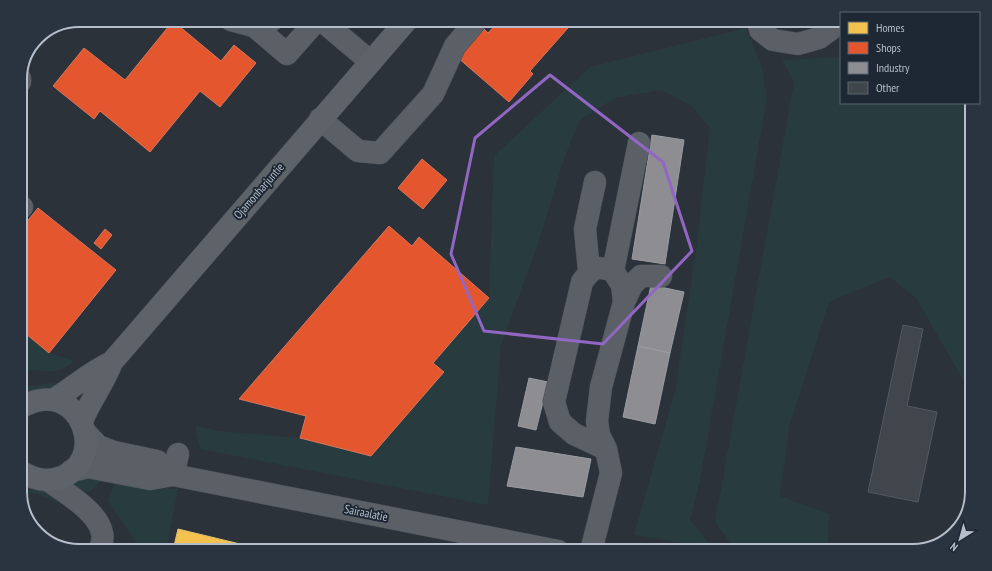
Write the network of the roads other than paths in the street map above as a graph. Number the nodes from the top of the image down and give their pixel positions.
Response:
1 (266, 27) edge
2 (311, 27) edge
3 (329, 27) edge
4 (401, 27) edge
5 (471, 27) edge
6 (761, 27) edge
7 (832, 27) edge
8 (371, 62) junction
9 (320, 119) junction
10 (639, 143) dead end
11 (595, 182) dead end
12 (589, 271) junction
13 (613, 271) junction
14 (662, 276) dead end
15 (624, 302) junction
16 (112, 362) junction
17 (53, 400) junction
18 (27, 403) edge
19 (84, 427) junction
20 (606, 449) junction
21 (178, 454) dead end
22 (71, 471) junction
23 (174, 475) junction
24 (31, 479) edge
25 (101, 544) edge
26 (511, 544) edge
27 (593, 544) edge

1 - 2 street
3 - 8 street
4 - 8 main road, Ojamonharjuntie
5 - 9 street
6 - 7 street
8 - 9 main road, Ojamonharjuntie
9 - 16 main road, Ojamonharjuntie
10 - 13 street
11 - 12 street
12 - 13 street
12 - 20 street
13 - 15 street
14 - 15 street
15 - 20 street
16 - 17 main road, Ojamonharjuntie
16 - 19 main road, Ojamonharjuntie
17 - 18 main road
17 - 19 main road
19 - 22 main road, Ojamonharjuntie
19 - 23 street
20 - 27 street
21 - 23 street
22 - 23 street, Sairaalatie
22 - 24 main road
23 - 26 street, Sairaalatie
24 - 25 street

